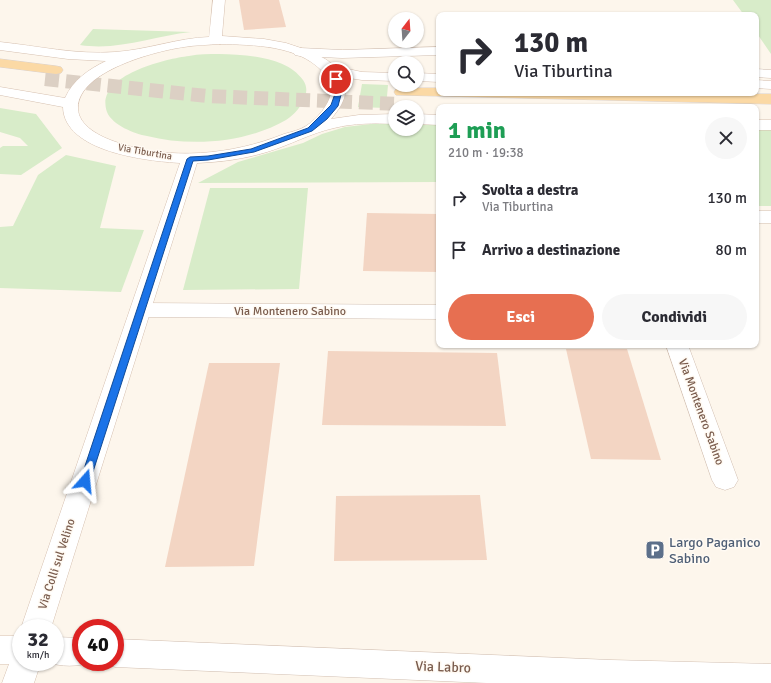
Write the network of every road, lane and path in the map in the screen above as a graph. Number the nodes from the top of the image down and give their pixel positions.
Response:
1 (219, 0) edge
2 (215, 40) junction
3 (0, 46) edge
4 (436, 51) edge
5 (300, 52) junction
6 (134, 54) junction
7 (0, 63) edge
8 (56, 70) tunnel mouth
9 (330, 70) junction
10 (759, 73) edge
11 (0, 74) edge
12 (771, 74) edge
13 (388, 77) edge
14 (424, 78) edge
15 (436, 78) edge
16 (44, 79) tunnel mouth
17 (759, 84) edge
18 (771, 85) edge
19 (0, 91) edge
20 (771, 99) edge
21 (70, 104) junction
22 (436, 104) edge
23 (460, 104) edge
24 (424, 105) edge
25 (424, 105) edge
26 (436, 105) edge
27 (388, 108) edge
28 (759, 111) edge
29 (771, 111) edge
30 (424, 119) edge
31 (436, 120) edge
32 (759, 125) edge
33 (771, 125) edge
34 (310, 130) junction
35 (190, 159) junction
36 (759, 217) edge
37 (771, 217) edge
38 (142, 310) junction
39 (436, 312) edge
40 (678, 348) edge
41 (725, 480) dead end
42 (39, 619) edge
43 (0, 650) edge
44 (12, 650) edge
45 (124, 654) edge
46 (22, 671) edge
47 (771, 679) edge
48 (18, 683) edge

1 - 2 street
2 - 5 street, Via Tiburtina
2 - 6 street, Via Tiburtina
3 - 6 street, Via Tiburtina
4 - 5 street, Via Tiburtina
5 - 9 street, Via Tiburtina
6 - 21 street, Via Tiburtina
7 - 8 main road
9 - 13 street, Via Tiburtina
9 - 34 street, Via Tiburtina
10 - 12 street
11 - 16 main road
14 - 15 street
17 - 18 street
19 - 21 street
20 - 23 main road, Via Tiburtina
21 - 35 street, Via Tiburtina
22 - 24 main road, Via Tiburtina
25 - 26 main road, Via Tiburtina
27 - 34 street, Via Tiburtina
28 - 29 main road
30 - 31 street
32 - 33 street
34 - 35 street, Via Tiburtina
35 - 38 street, Via Colli sul Velino
36 - 37 street
38 - 39 street, Via Montenero Sabino
38 - 42 street, Via Colli sul Velino
40 - 41 street, Via Montenero Sabino
43 - 44 street
45 - 47 street, Via Labro
46 - 48 street

